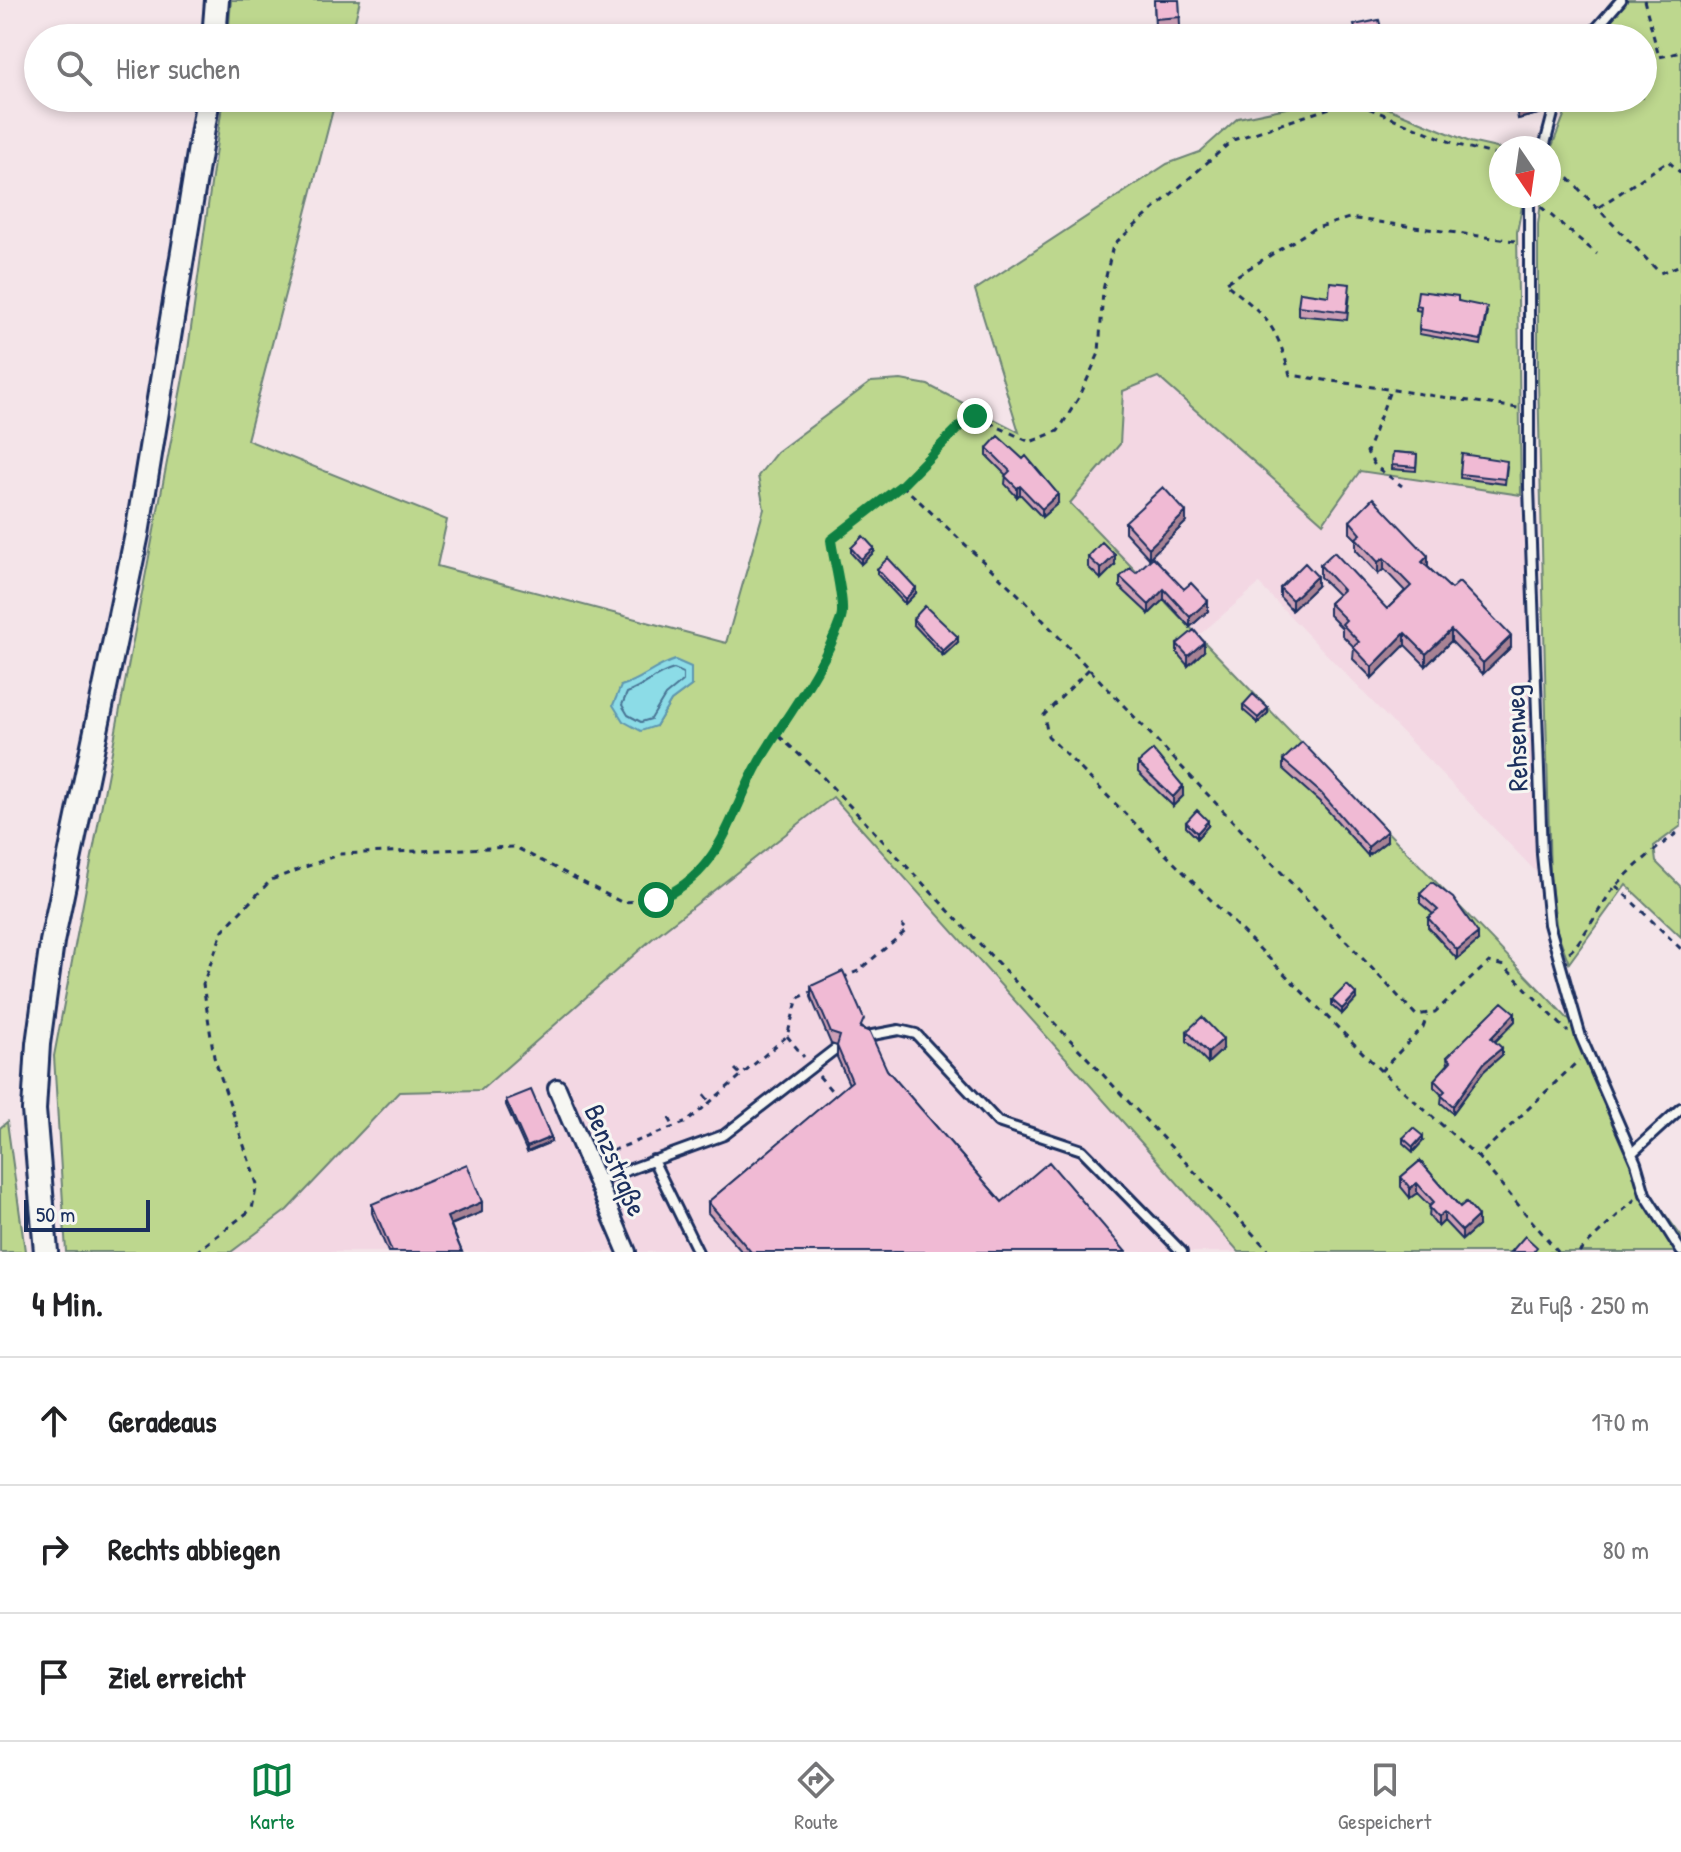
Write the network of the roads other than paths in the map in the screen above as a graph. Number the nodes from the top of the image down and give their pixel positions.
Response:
1 (217, 0) edge
2 (1621, 0) edge
3 (215, 24) edge
4 (1600, 24) edge
5 (206, 112) edge
6 (1553, 112) edge
7 (1547, 136) edge
8 (1529, 208) edge
9 (867, 1036) edge
10 (834, 1050) edge
11 (557, 1088) dead end
12 (1681, 1108) edge
13 (1632, 1153) junction
14 (653, 1160) junction
15 (598, 1181) junction
16 (1681, 1251) edge
17 (46, 1252) edge
18 (627, 1252) edge
19 (698, 1252) edge
20 (1182, 1252) edge

1 - 3 main road
2 - 4 lane
5 - 17 main road
6 - 7 lane
8 - 13 lane, Rehsenweg
9 - 20 lane
10 - 14 lane
11 - 15 street, Benzstraße
12 - 13 lane
13 - 16 lane, Rehsenweg
14 - 15 lane
14 - 19 lane
15 - 18 street, Benzstraße

